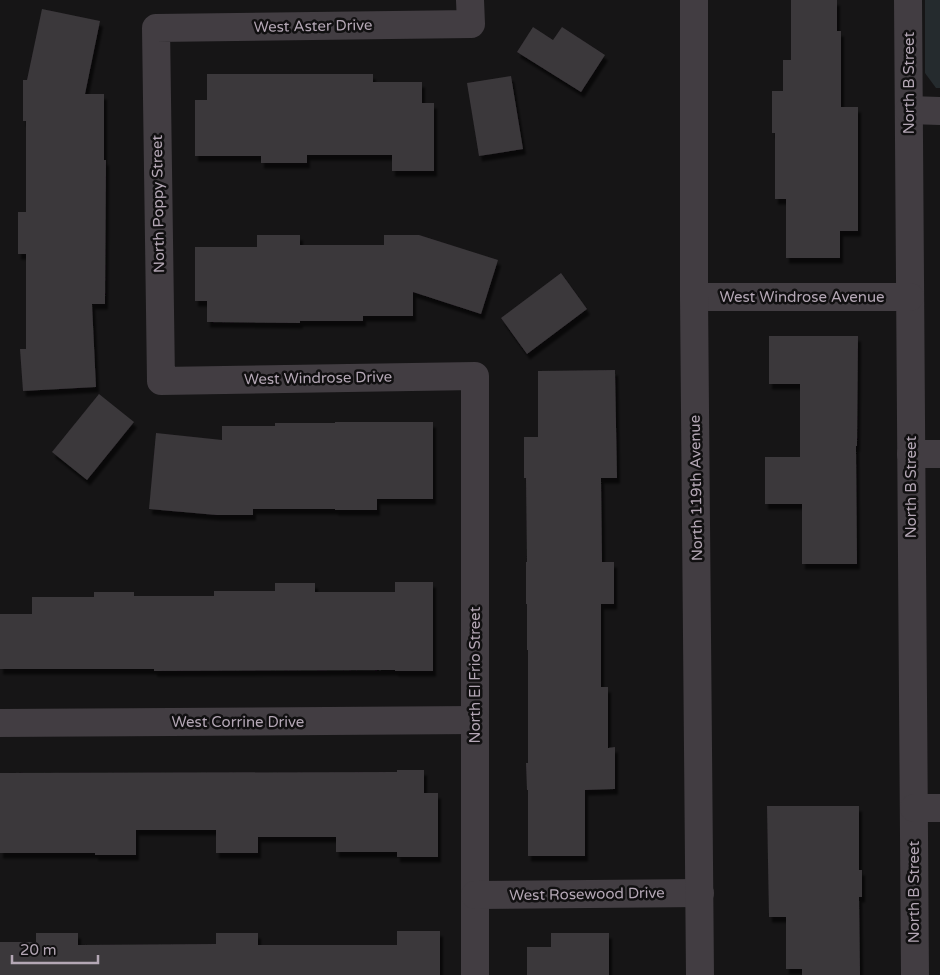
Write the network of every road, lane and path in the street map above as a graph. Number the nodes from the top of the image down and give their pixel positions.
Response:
1 (694, 0) edge
2 (908, 0) edge
3 (470, 12) edge
4 (156, 28) joint
5 (909, 110) junction
6 (940, 110) edge
7 (694, 297) junction
8 (910, 297) junction
9 (475, 376) joint
10 (161, 381) joint
11 (911, 454) junction
12 (940, 454) edge
13 (475, 720) junction
14 (0, 723) edge
15 (927, 808) edge
16 (700, 893) junction
17 (475, 895) junction
18 (475, 975) edge
19 (700, 975) edge
20 (914, 975) edge

1 - 7 street, North 119th Avenue
2 - 5 street, North B Street
3 - 4 street, West Aster Drive
4 - 10 street, North Poppy Street
5 - 6 street
5 - 8 street, North B Street
7 - 8 street, West Windrose Avenue
7 - 16 street, North 119th Avenue
8 - 11 street, North B Street
9 - 10 street, West Windrose Drive
9 - 13 street, North El Frio Street
11 - 12 street
11 - 15 street, North B Street
13 - 14 street, West Corrine Drive
13 - 17 street, North El Frio Street
15 - 20 street, North B Street
16 - 17 street, West Rosewood Drive
16 - 19 street, North 119th Avenue
17 - 18 street, North El Frio Street

